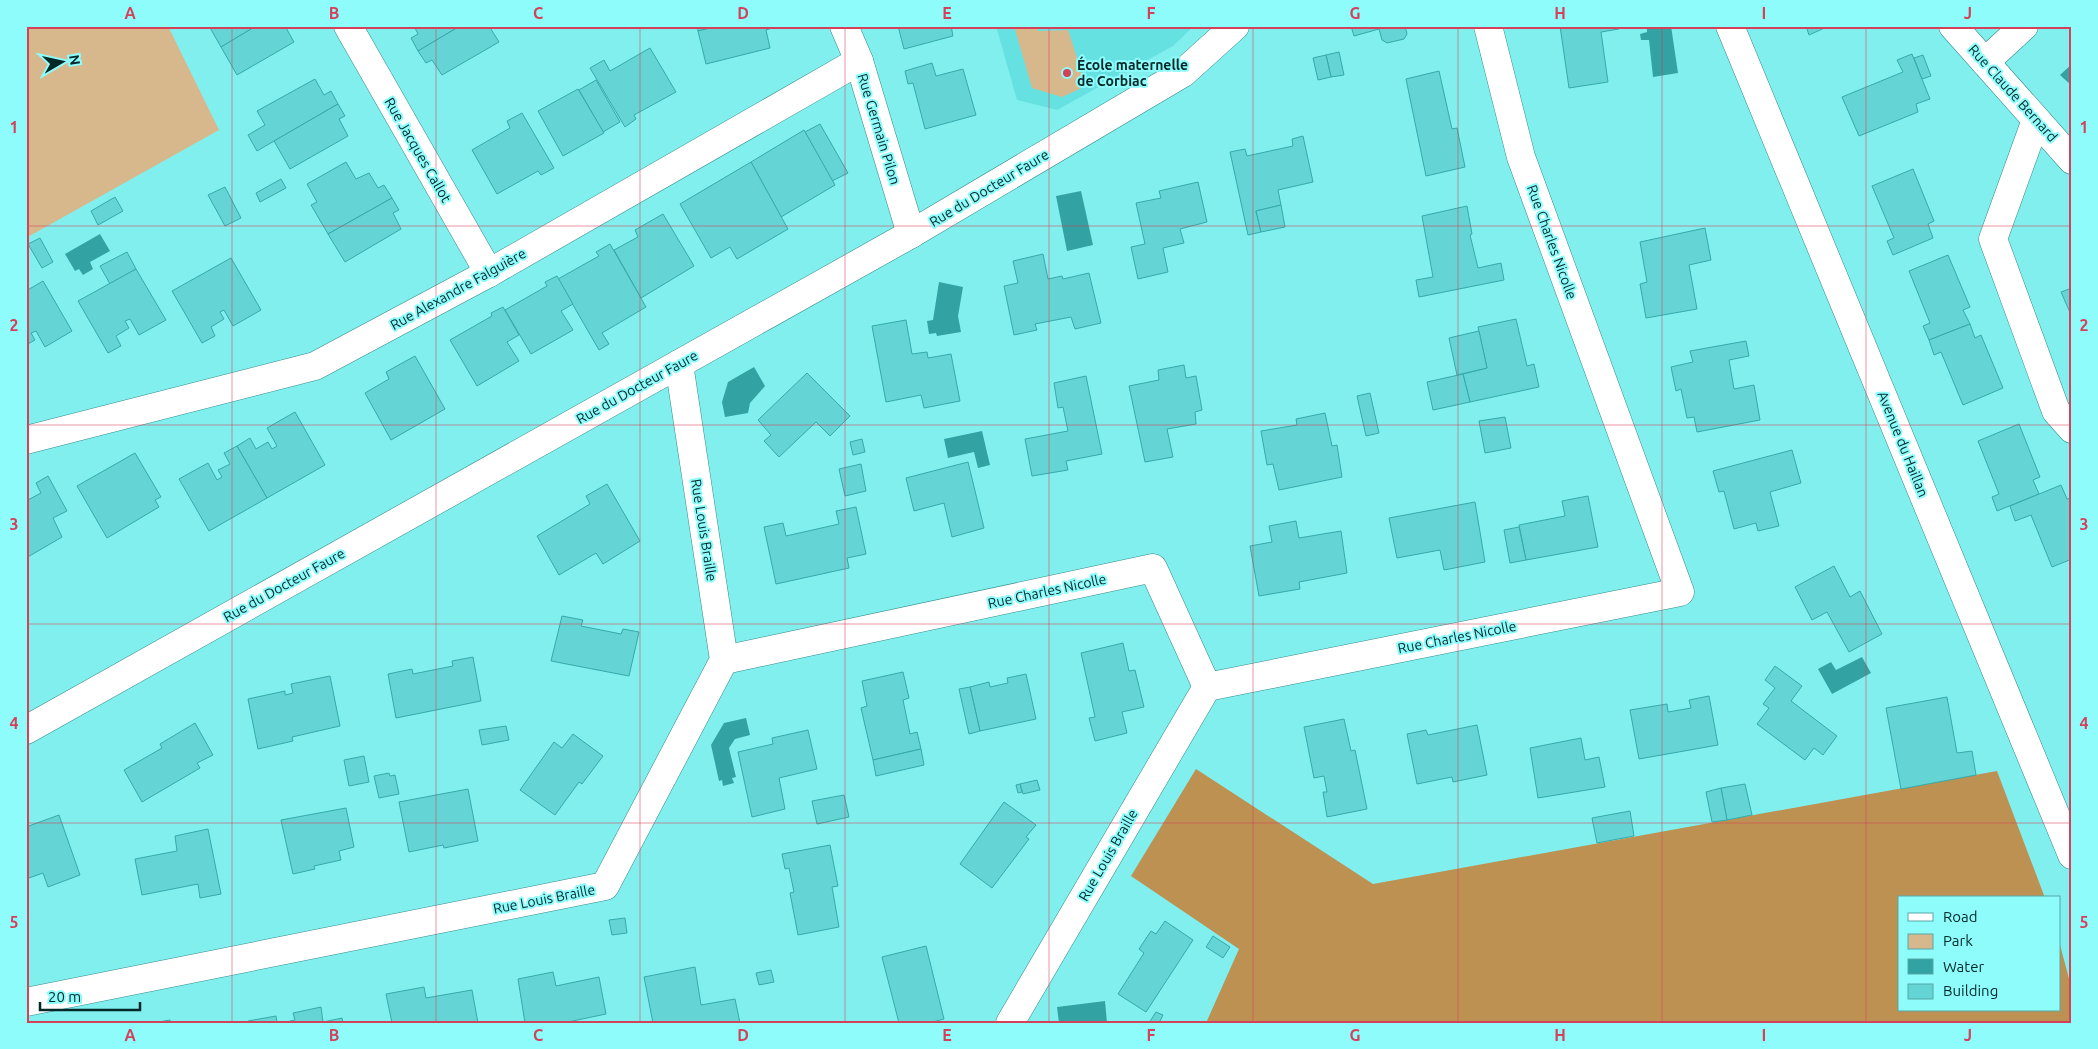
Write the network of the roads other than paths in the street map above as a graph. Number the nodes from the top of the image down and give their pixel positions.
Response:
1 (348, 26) edge
2 (844, 26) edge
3 (1235, 26) edge
4 (1488, 26) edge
5 (1953, 26) edge
6 (2024, 26) edge
7 (1732, 28) edge
8 (858, 61) junction
9 (1985, 62) junction
10 (2036, 120) junction
11 (2072, 160) edge
12 (911, 234) junction
13 (489, 272) junction
14 (679, 364) junction
15 (2072, 429) edge
16 (27, 439) edge
17 (724, 660) junction
18 (1206, 687) junction
19 (26, 730) edge
20 (2072, 855) edge
21 (26, 1002) edge
22 (26, 1011) edge
23 (28, 1023) edge
24 (1010, 1023) edge

1 - 13 street, Rue Jacques Callot
2 - 8 street, Rue Germain Pilon
3 - 12 street, Rue du Docteur Faure
4 - 18 street, Rue Charles Nicolle
5 - 9 street, Rue Claude Bernard
6 - 9 street
7 - 20 street, Avenue du Haillan
8 - 12 street, Rue Germain Pilon
8 - 13 street, Rue Alexandre Falguière
9 - 10 street, Rue Claude Bernard
10 - 11 street, Rue Claude Bernard
10 - 15 street
12 - 14 street, Rue du Docteur Faure
13 - 16 street, Rue Alexandre Falguière
14 - 17 street, Rue Louis Braille
14 - 19 street, Rue du Docteur Faure
17 - 18 street, Rue Charles Nicolle
17 - 21 street, Rue Louis Braille
18 - 24 street, Rue Louis Braille
22 - 23 street

